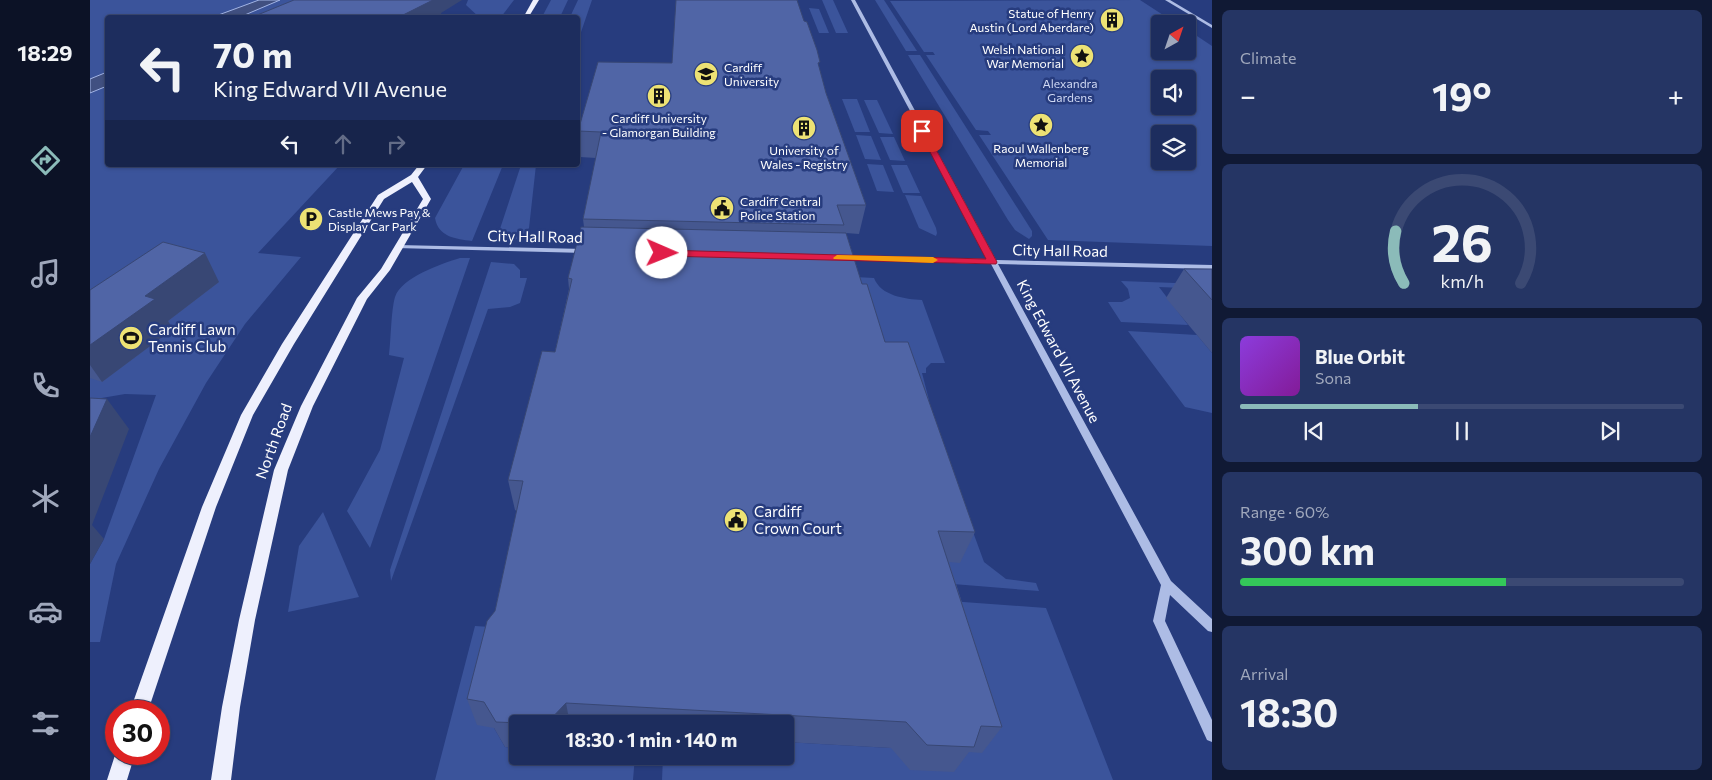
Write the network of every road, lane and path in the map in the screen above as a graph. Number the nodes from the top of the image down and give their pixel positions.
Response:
1 (536, 0) edge
2 (853, 0) edge
3 (1168, 0) edge
4 (527, 15) edge
5 (1212, 27) edge
6 (422, 167) edge
7 (414, 177) junction
8 (398, 247) junction
9 (594, 251) edge
10 (836, 258) edge
11 (993, 262) junction
12 (1212, 267) edge
13 (1167, 585) junction
14 (1212, 627) edge
15 (143, 700) edge
16 (1212, 735) edge
17 (122, 765) edge
18 (117, 780) edge
19 (221, 780) edge

1 - 4 main road
2 - 11 street, King Edward VII Avenue
3 - 5 street
6 - 7 main road, North Road
7 - 8 main road, North Road
7 - 15 main road, North Road
8 - 9 street, City Hall Road
8 - 19 main road, North Road
10 - 11 street, City Hall Road
11 - 12 street, City Hall Road
11 - 13 street, King Edward VII Avenue
13 - 14 street, King Edward VII Avenue
13 - 16 street
17 - 18 main road

